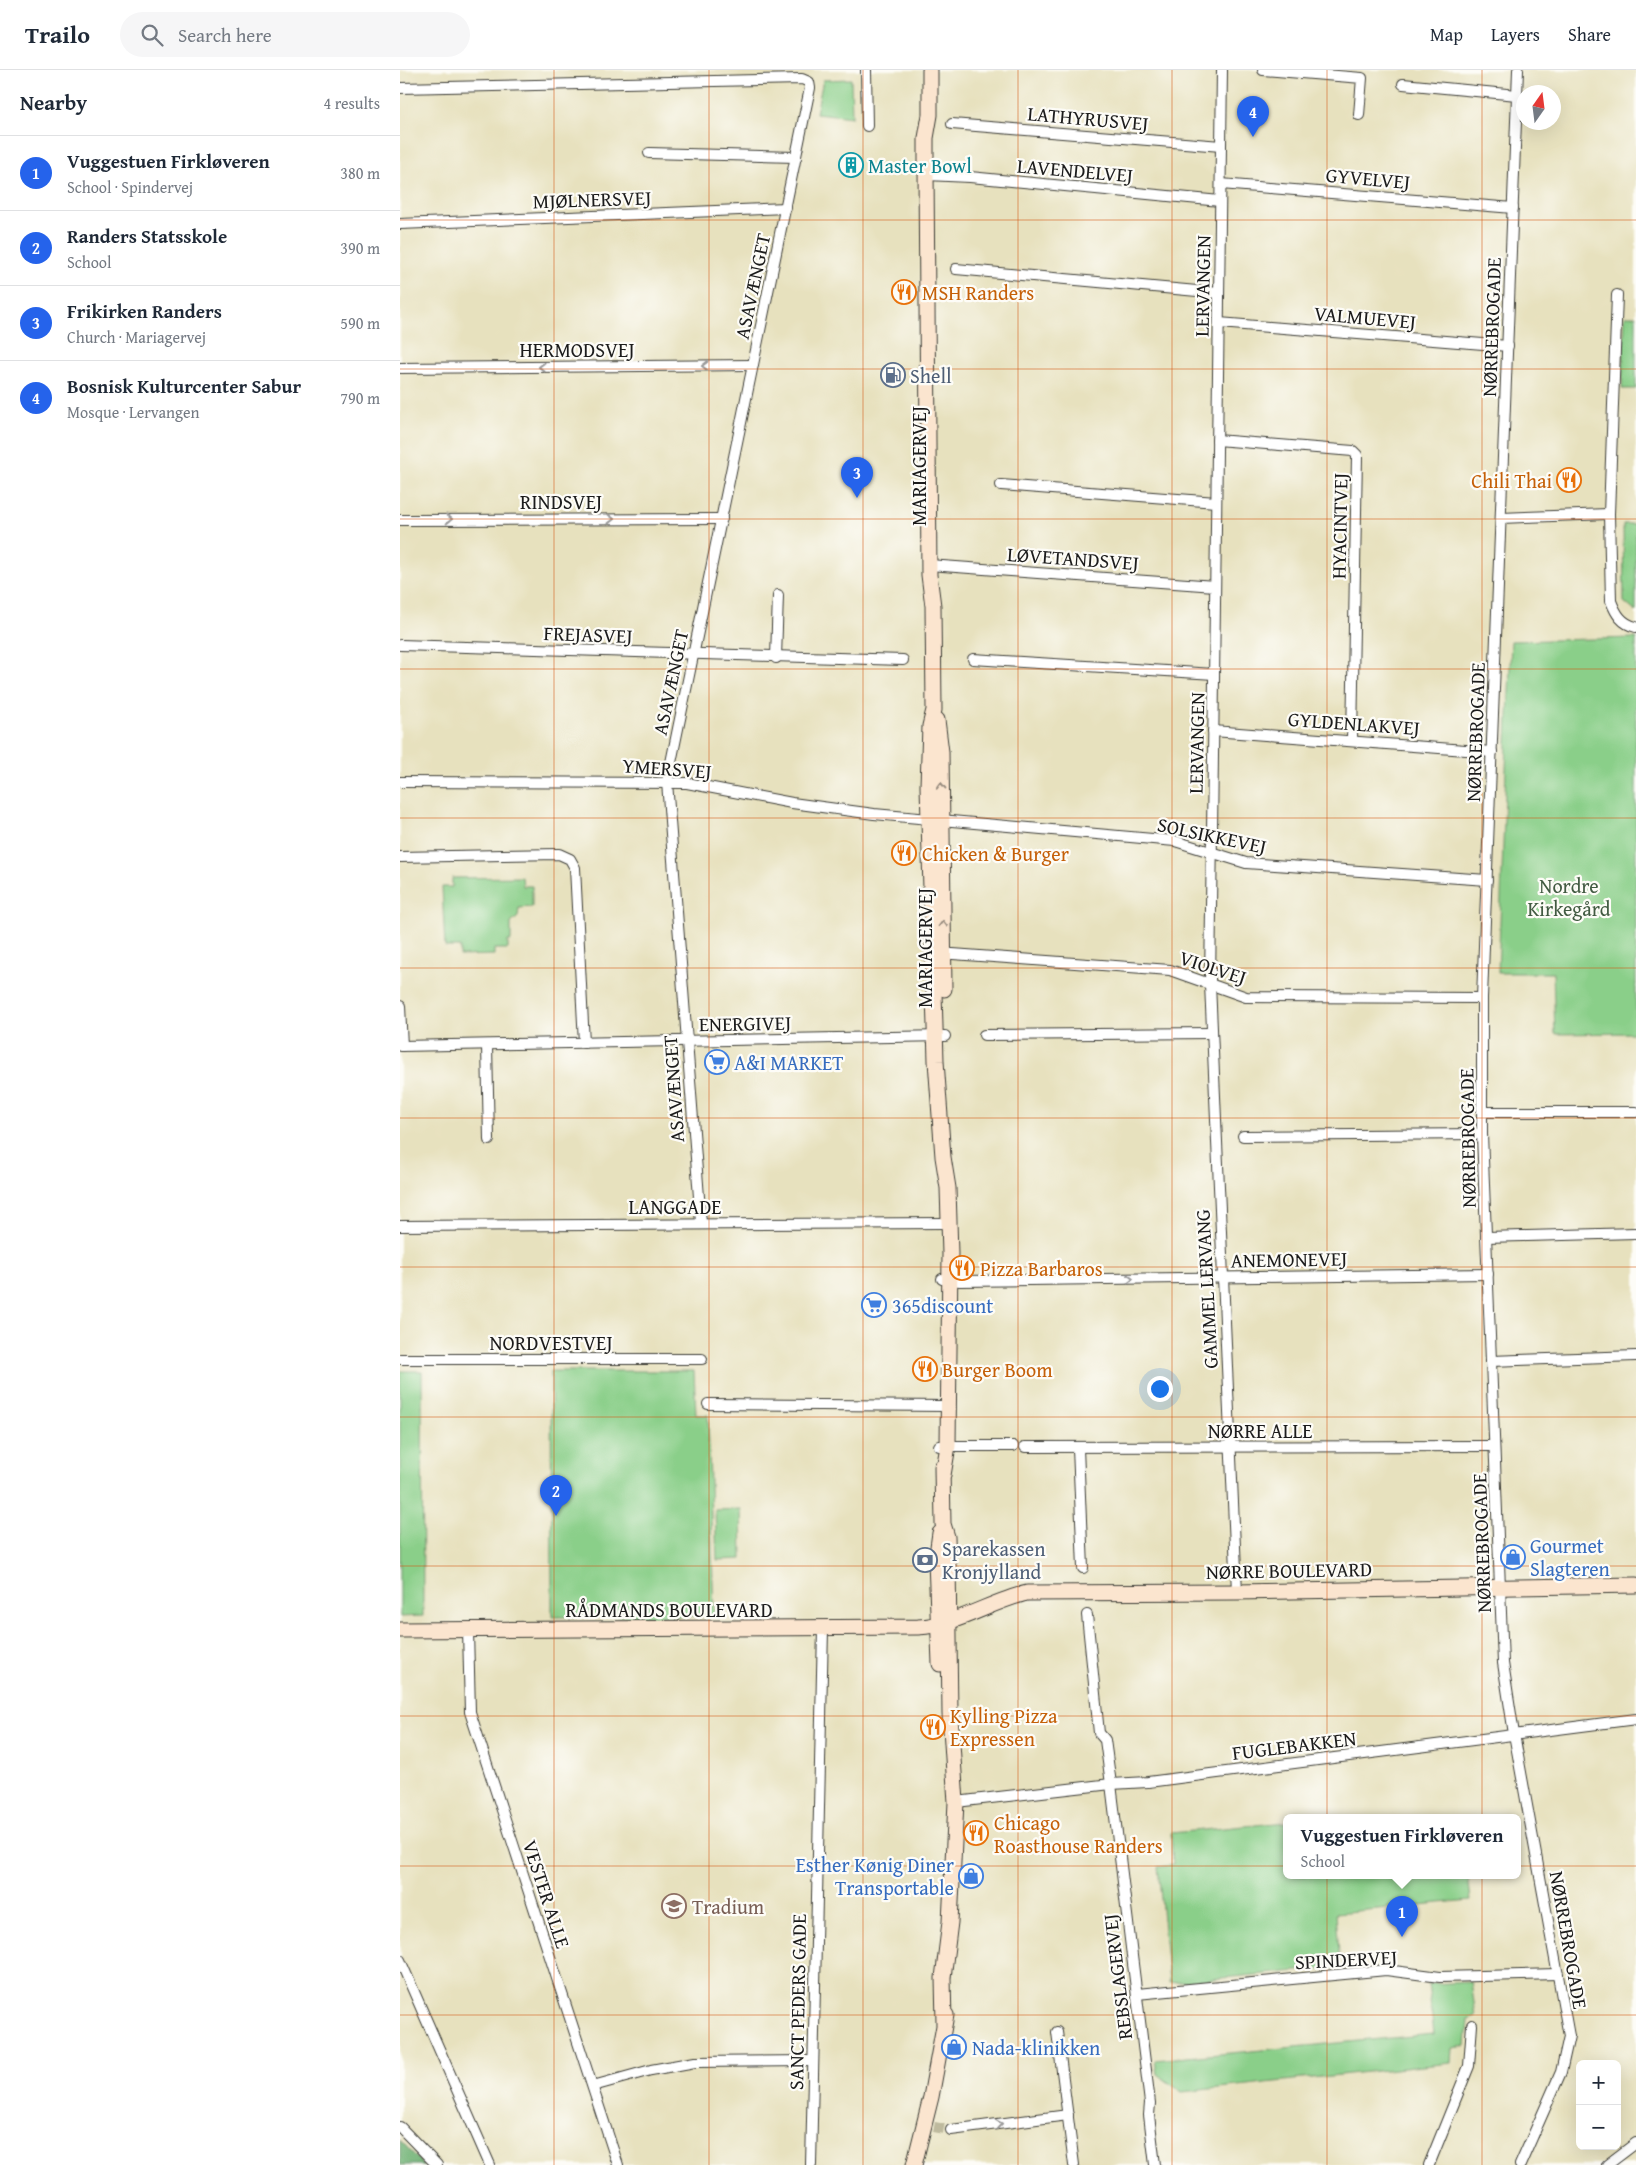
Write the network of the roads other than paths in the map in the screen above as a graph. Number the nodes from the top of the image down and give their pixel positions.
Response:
1 (866, 70) edge
2 (930, 70) edge
3 (1222, 70) edge
4 (1263, 70) edge
5 (1518, 70) edge
6 (1403, 84) dead end
7 (1517, 85) edge
8 (400, 88) edge
9 (1516, 95) edge
10 (1359, 115) dead end
11 (1516, 123) edge
12 (952, 124) dead end
13 (867, 126) dead end
14 (1221, 146) junction
15 (649, 153) dead end
16 (796, 157) junction
17 (931, 175) junction
18 (1221, 184) junction
19 (1220, 201) junction
20 (786, 208) junction
21 (1513, 208) junction
22 (400, 224) edge
23 (956, 269) dead end
24 (1219, 293) junction
25 (1617, 295) dead end
26 (1219, 323) junction
27 (1508, 346) junction
28 (753, 366) junction
29 (400, 368) edge
30 (1217, 440) junction
31 (1001, 484) dead end
32 (1216, 502) junction
33 (1609, 514) junction
34 (1502, 518) junction
35 (722, 519) junction
36 (400, 520) edge
37 (934, 565) junction
38 (1215, 586) junction
39 (778, 595) dead end
40 (1636, 627) edge
41 (400, 645) edge
42 (694, 655) junction
43 (776, 658) junction
44 (973, 659) dead end
45 (903, 660) dead end
46 (1214, 674) junction
47 (1213, 731) junction
48 (1352, 740) junction
49 (1492, 752) junction
50 (400, 782) edge
51 (668, 782) junction
52 (936, 820) junction
53 (1212, 852) junction
54 (400, 857) edge
55 (1487, 880) junction
56 (938, 953) junction
57 (1210, 984) junction
58 (1482, 998) junction
59 (400, 1006) edge
60 (1212, 1033) junction
61 (984, 1035) dead end
62 (940, 1036) junction
63 (687, 1041) junction
64 (584, 1043) junction
65 (487, 1044) junction
66 (401, 1046) edge
67 (1483, 1112) junction
68 (1636, 1112) edge
69 (1482, 1134) junction
70 (1243, 1136) dead end
71 (489, 1140) dead end
72 (701, 1223) junction
73 (945, 1223) junction
74 (400, 1226) edge
75 (1636, 1233) edge
76 (1486, 1236) junction
77 (1488, 1274) junction
78 (1223, 1277) junction
79 (946, 1280) junction
80 (1636, 1356) edge
81 (400, 1359) edge
82 (702, 1359) dead end
83 (1491, 1361) junction
84 (708, 1404) dead end
85 (944, 1406) junction
86 (944, 1446) junction
87 (1013, 1446) dead end
88 (1025, 1446) dead end
89 (1494, 1446) junction
90 (1230, 1447) junction
91 (1078, 1448) junction
92 (1083, 1568) dead end
93 (1636, 1584) edge
94 (1500, 1586) junction
95 (1237, 1592) junction
96 (1087, 1615) dead end
97 (943, 1623) junction
98 (823, 1629) junction
99 (400, 1630) edge
100 (468, 1630) junction
101 (1636, 1719) edge
102 (1514, 1734) junction
103 (1111, 1784) junction
104 (956, 1802) junction
105 (400, 1960) edge
106 (1558, 1974) junction
107 (1137, 1994) junction
108 (1472, 2025) dead end
109 (1057, 2032) dead end
110 (813, 2061) junction
111 (593, 2086) junction
112 (1068, 2115) junction
113 (400, 2127) edge
114 (951, 2130) tunnel mouth
115 (1636, 2143) edge
116 (437, 2165) edge
117 (490, 2165) edge
118 (618, 2165) edge
119 (811, 2165) edge
120 (914, 2165) edge
121 (1074, 2165) edge
122 (1155, 2165) edge
123 (1428, 2165) edge
124 (1520, 2165) edge
125 (1607, 2165) edge

1 - 13 street
2 - 17 street, MARIAGERVEJ
3 - 14 street, LERVANGEN
4 - 10 street
5 - 7 street, NØRREBROGADE
6 - 9 street
8 - 16 street, ASAVÆNGET
11 - 21 street, NØRREBROGADE
12 - 14 street, LATHYRUSVEJ
14 - 18 street, LERVANGEN
15 - 16 street
16 - 20 street, ASAVÆNGET
17 - 19 street, LAVENDELVEJ
17 - 37 street, MARIAGERVEJ
18 - 19 street, LERVANGEN
18 - 21 street, GYVELVEJ
19 - 24 street, LERVANGEN
20 - 22 street, MJØLNERSVEJ
20 - 28 street, ASAVÆNGET
21 - 27 street, NØRREBROGADE
23 - 24 street
24 - 26 street, LERVANGEN
25 - 33 street
26 - 27 street, VALMUEVEJ
26 - 30 street, LERVANGEN
27 - 34 street, NØRREBROGADE
28 -> 29 street, HERMODSVEJ
28 - 35 street, ASAVÆNGET
30 - 32 street, LERVANGEN
30 - 48 street, HYACINTVEJ
31 - 32 street
32 - 38 street, LERVANGEN
33 - 34 street
33 - 40 street
34 - 49 street, NØRREBROGADE
36 -> 35 street, RINDSVEJ
35 - 42 street, ASAVÆNGET
37 - 38 street, LØVETANDSVEJ
37 - 52 street, MARIAGERVEJ
38 - 46 street, LERVANGEN
39 - 43 street
41 - 42 street, FREJASVEJ
42 - 43 street, FREJASVEJ
42 - 51 street, ASAVÆNGET
43 - 45 street, FREJASVEJ
44 - 46 street
46 - 47 street, LERVANGEN
47 - 48 street, GYLDENLAKVEJ
47 - 53 street, LERVANGEN
48 - 49 street, GYLDENLAKVEJ
49 - 55 street, NØRREBROGADE
50 - 51 street, YMERSVEJ
51 - 52 street, YMERSVEJ
51 - 63 street, ASAVÆNGET
52 - 53 street, SOLSIKKEVEJ
52 - 56 street, MARIAGERVEJ
53 - 55 street, SOLSIKKEVEJ
53 - 57 street, LERVANGEN
54 - 64 street
55 - 58 street, NØRREBROGADE
56 - 57 street, VIOLVEJ
56 - 62 street, MARIAGERVEJ
57 - 58 street, VIOLVEJ
57 - 60 street, GAMMEL LERVANG
58 - 67 street, NØRREBROGADE
59 - 66 street
60 - 61 street
60 - 78 street, GAMMEL LERVANG
62 - 63 street, ENERGIVEJ
62 - 73 street, MARIAGERVEJ
63 - 64 street, ENERGIVEJ
63 - 72 street, ASAVÆNGET
64 - 65 street, ENERGIVEJ
65 - 66 street, ENERGIVEJ
65 - 71 street
67 - 68 street
67 - 69 street, NØRREBROGADE
69 - 70 street
69 - 76 street, NØRREBROGADE
72 - 73 street, LANGGADE
72 - 74 street, LANGGADE
73 - 79 street, MARIAGERVEJ
75 - 76 street
76 - 77 street, NØRREBROGADE
77 - 78 street, ANEMONEVEJ
77 - 83 street, NØRREBROGADE
79 -> 78 street, ANEMONEVEJ
78 - 90 street, GAMMEL LERVANG
79 - 85 street, MARIAGERVEJ
80 - 83 street
81 - 82 street, NORDVESTVEJ
83 - 89 street, NØRREBROGADE
84 - 85 street
85 - 86 street, MARIAGERVEJ
86 - 87 street
86 - 97 street, MARIAGERVEJ
88 - 91 street, NØRRE ALLE
89 - 90 street, NØRRE ALLE
89 - 94 street, NØRREBROGADE
90 - 91 street, NØRRE ALLE
90 - 95 street, GAMMEL LERVANG
91 - 92 street
93 - 94 street, NØRRE BOULEVARD
94 - 95 street, NØRRE BOULEVARD
94 - 102 street, NØRREBROGADE
95 - 97 street, NØRRE BOULEVARD
96 - 103 street, REBSLAGERVEJ
97 - 98 street, RÅDMANDS BOULEVARD
97 - 104 street, MARIAGERVEJ
98 - 100 street, RÅDMANDS BOULEVARD
98 - 110 street, SANCT PEDERS GADE
99 - 100 street, RÅDMANDS BOULEVARD
100 - 111 street, VESTER ALLE
101 - 102 street, FUGLEBAKKEN
102 - 103 street, FUGLEBAKKEN
102 - 106 street, NØRREBROGADE
103 - 104 street, FUGLEBAKKEN
103 - 107 street, REBSLAGERVEJ
104 - 120 street, MARIAGERVEJ
105 - 117 street
106 - 107 street, SPINDERVEJ
106 - 124 street, NØRREBROGADE
107 - 122 street, REBSLAGERVEJ
108 - 123 street
109 - 112 street
110 - 111 street
110 - 119 street, SANCT PEDERS GADE
111 - 118 street, VESTER ALLE
114 -> 112 street
112 - 121 street
113 - 116 street
115 - 125 street

